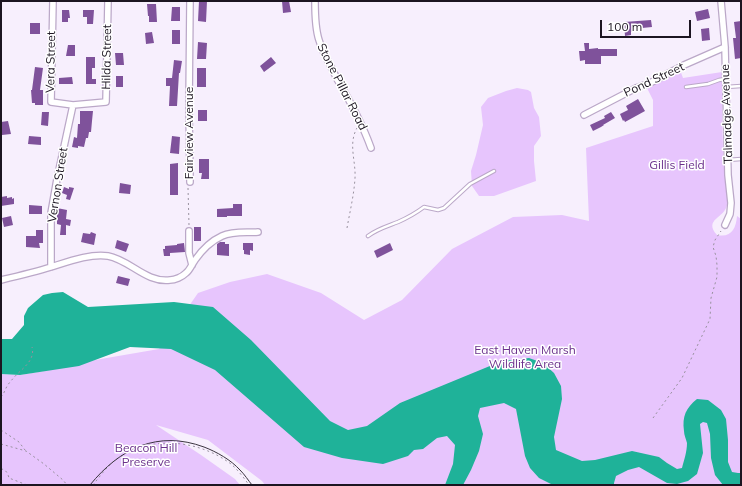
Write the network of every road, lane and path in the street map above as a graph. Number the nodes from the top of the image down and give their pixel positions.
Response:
1 (52, 1) edge
2 (108, 1) edge
3 (190, 1) edge
4 (315, 1) edge
5 (722, 1) edge
6 (725, 47) junction
7 (726, 79) junction
8 (741, 86) edge
9 (686, 87) dead end
10 (726, 87) junction
11 (73, 105) junction
12 (584, 115) dead end
13 (361, 124) junction
14 (371, 148) dead end
15 (741, 159) edge
16 (728, 160) junction
17 (494, 171) dead end
18 (190, 182) joint
19 (725, 226) joint
20 (347, 228) dead end
21 (189, 231) joint
22 (258, 232) dead end
23 (368, 236) dead end
24 (192, 265) junction
25 (51, 267) junction
26 (1, 280) edge
27 (32, 346) dead end
28 (1, 397) edge
29 (653, 418) dead end
30 (1, 430) edge
31 (1, 444) edge
32 (26, 451) junction
33 (1, 469) edge
34 (27, 485) edge
35 (67, 485) edge
36 (93, 485) edge
37 (249, 485) edge

1 - 11 street, Vera Street
2 - 11 street, Hilda Street
3 - 18 street, Fairview Avenue
4 - 13 street, Stone Pillar Road
5 - 6 street, Talmadge Avenue
6 - 7 street, Talmadge Avenue
6 - 12 street, Pond Street
7 - 9 lane
7 - 10 street, Talmadge Avenue
8 - 10 lane
10 - 16 street, Talmadge Avenue
11 - 25 street, Vernon Street
13 - 14 street, Stone Pillar Road
13 - 20 path
15 - 16 lane
16 - 19 street, Talmadge Avenue
17 - 23 lane
18 - 21 path, Fairview Avenue
19 - 29 path
21 - 24 street
22 - 24 street
24 - 25 street
25 - 26 street
27 - 28 path
30 - 32 path
31 - 32 path
32 - 35 path
33 - 34 path
36 - 37 path

